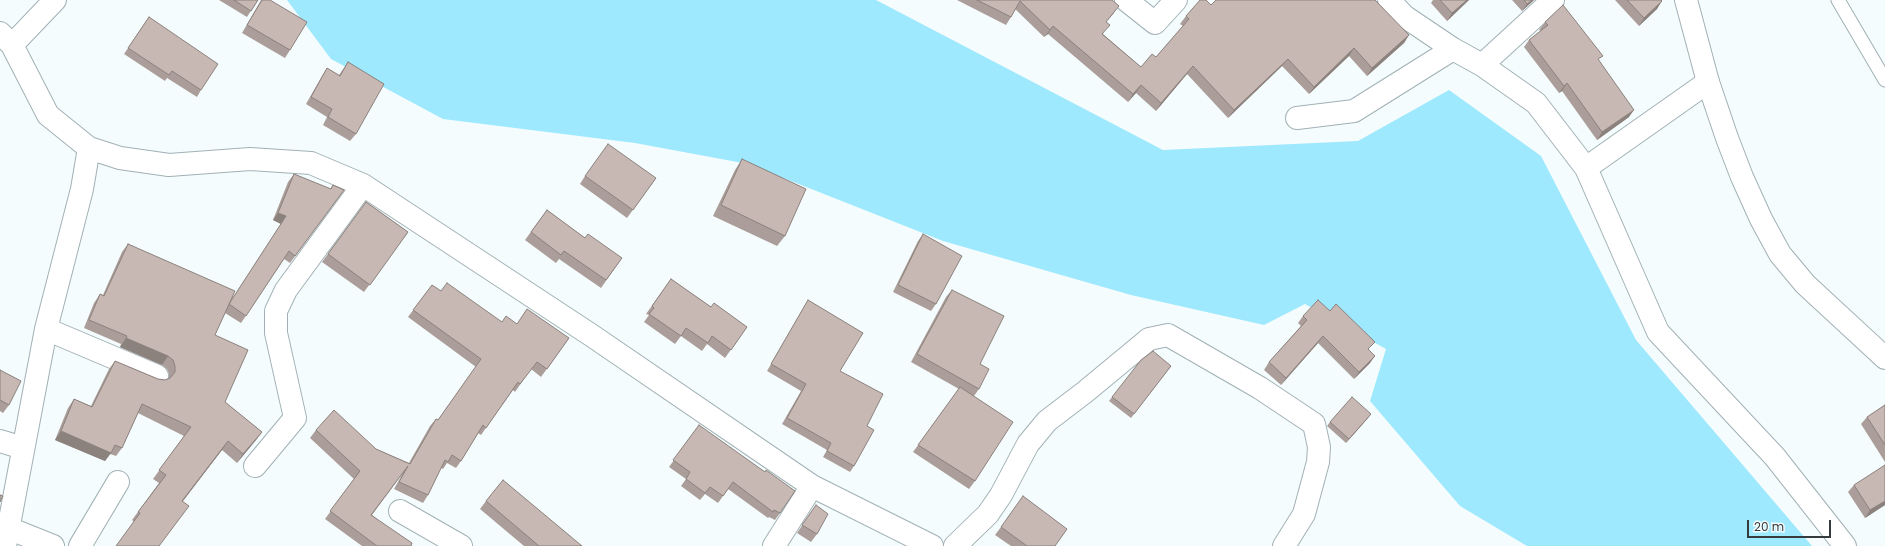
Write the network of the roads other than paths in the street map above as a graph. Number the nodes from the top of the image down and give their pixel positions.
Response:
1 (55, 0) edge
2 (1126, 0) edge
3 (1176, 0) edge
4 (1389, 0) edge
5 (1553, 0) edge
6 (1686, 0) edge
7 (1838, 0) edge
8 (6, 39) edge
9 (1453, 49) junction
10 (1482, 65) junction
11 (1885, 80) edge
12 (1708, 82) junction
13 (1297, 118) dead end
14 (89, 148) junction
15 (1586, 168) junction
16 (363, 185) junction
17 (46, 329) junction
18 (1885, 358) edge
19 (157, 376) dead end
20 (0, 441) edge
21 (23, 448) junction
22 (255, 466) dead end
23 (118, 482) dead end
24 (812, 486) junction
25 (400, 511) dead end
26 (6, 537) edge
27 (53, 546) edge
28 (80, 546) edge
29 (462, 546) edge
30 (774, 546) edge
31 (932, 546) edge
32 (955, 546) edge
33 (1284, 546) edge
34 (1846, 546) edge

1 - 8 street
2 - 3 street
4 - 9 street
5 - 10 street
6 - 12 street
7 - 11 lane
8 - 14 street
9 - 10 street
9 - 13 street
10 - 15 street
12 - 15 street
12 - 18 street
14 - 16 street
14 - 17 street
15 - 34 street
16 - 22 street
16 - 24 street
17 - 19 street
17 - 21 street
20 - 21 street
21 - 26 street
23 - 28 street
24 - 30 street
24 - 31 street
25 - 29 street
26 - 27 street
32 - 33 street

